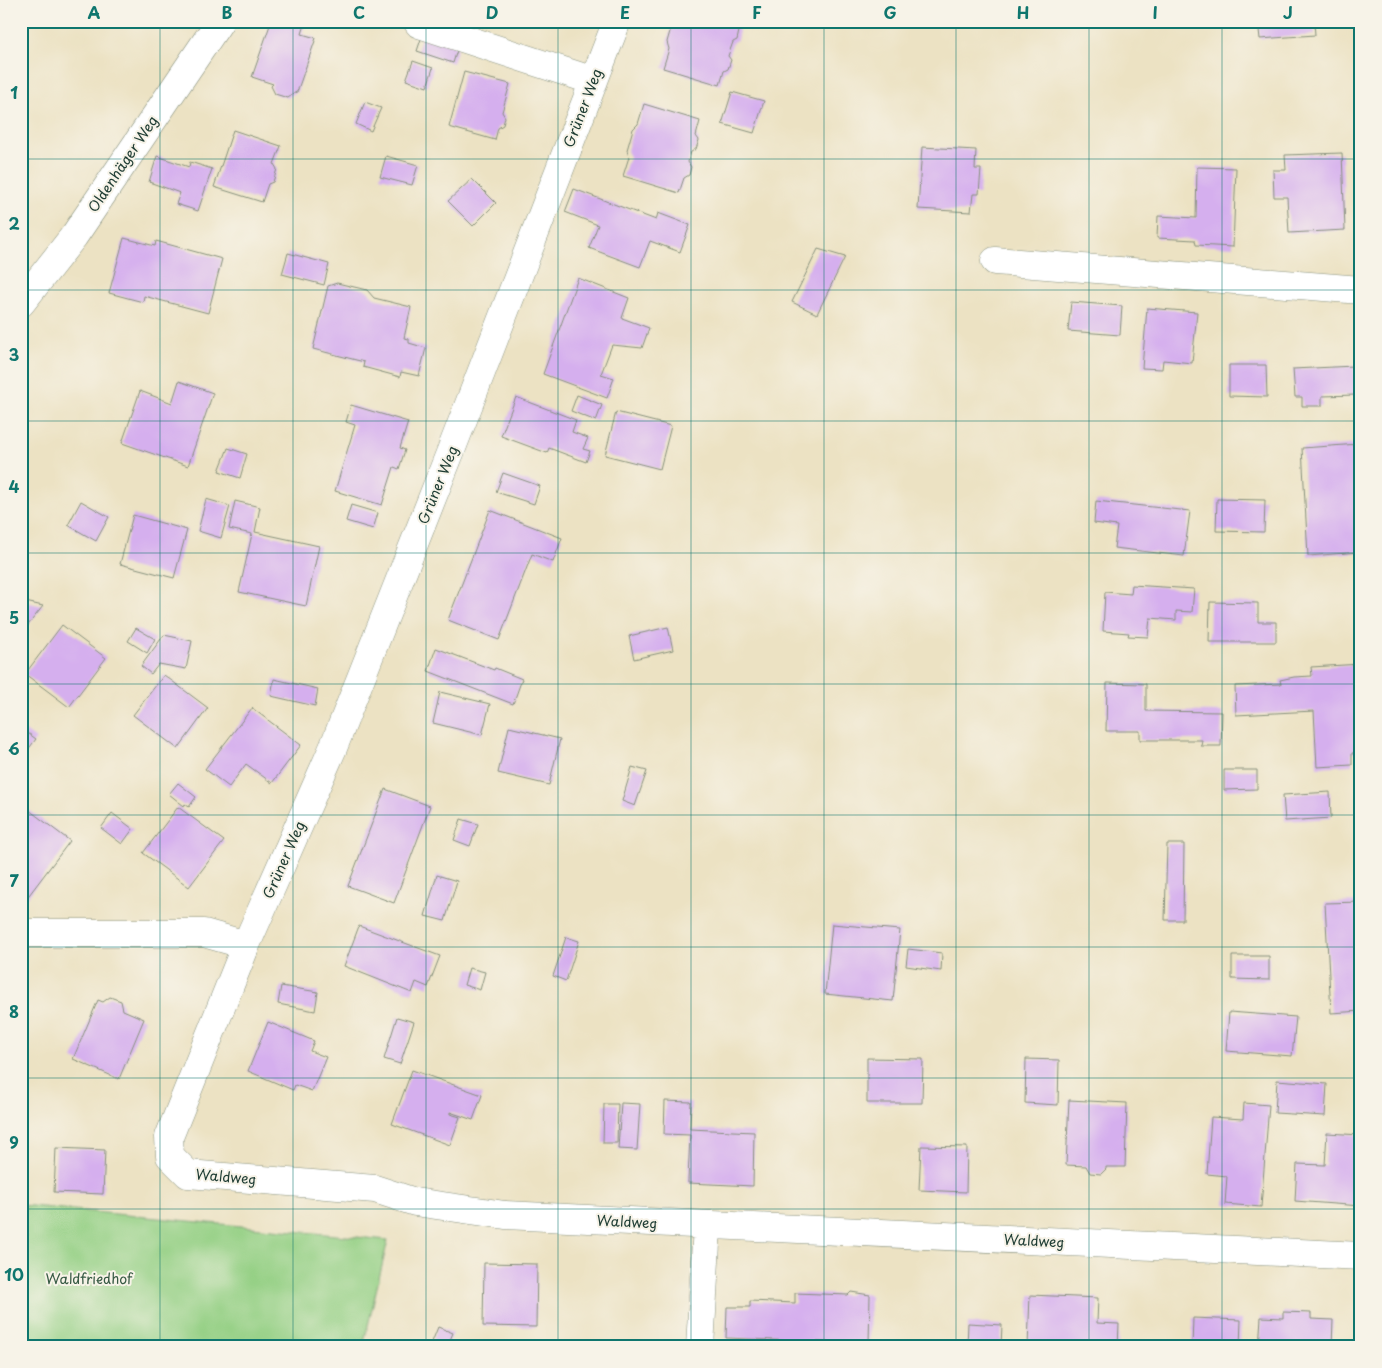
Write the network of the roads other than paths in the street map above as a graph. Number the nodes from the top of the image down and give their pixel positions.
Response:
1 (220, 21) edge
2 (417, 21) edge
3 (618, 21) edge
4 (594, 81) junction
5 (995, 261) dead end
6 (1361, 290) edge
7 (21, 303) edge
8 (21, 933) edge
9 (246, 945) junction
10 (707, 1226) junction
11 (1361, 1256) edge
12 (700, 1347) edge

1 - 7 street, Oldenhäger Weg
2 - 4 street
3 - 4 street, Grüner Weg
4 - 9 street, Grüner Weg
5 - 6 street
8 - 9 street
9 - 10 street, Waldweg
10 - 11 street, Waldweg
10 - 12 street

